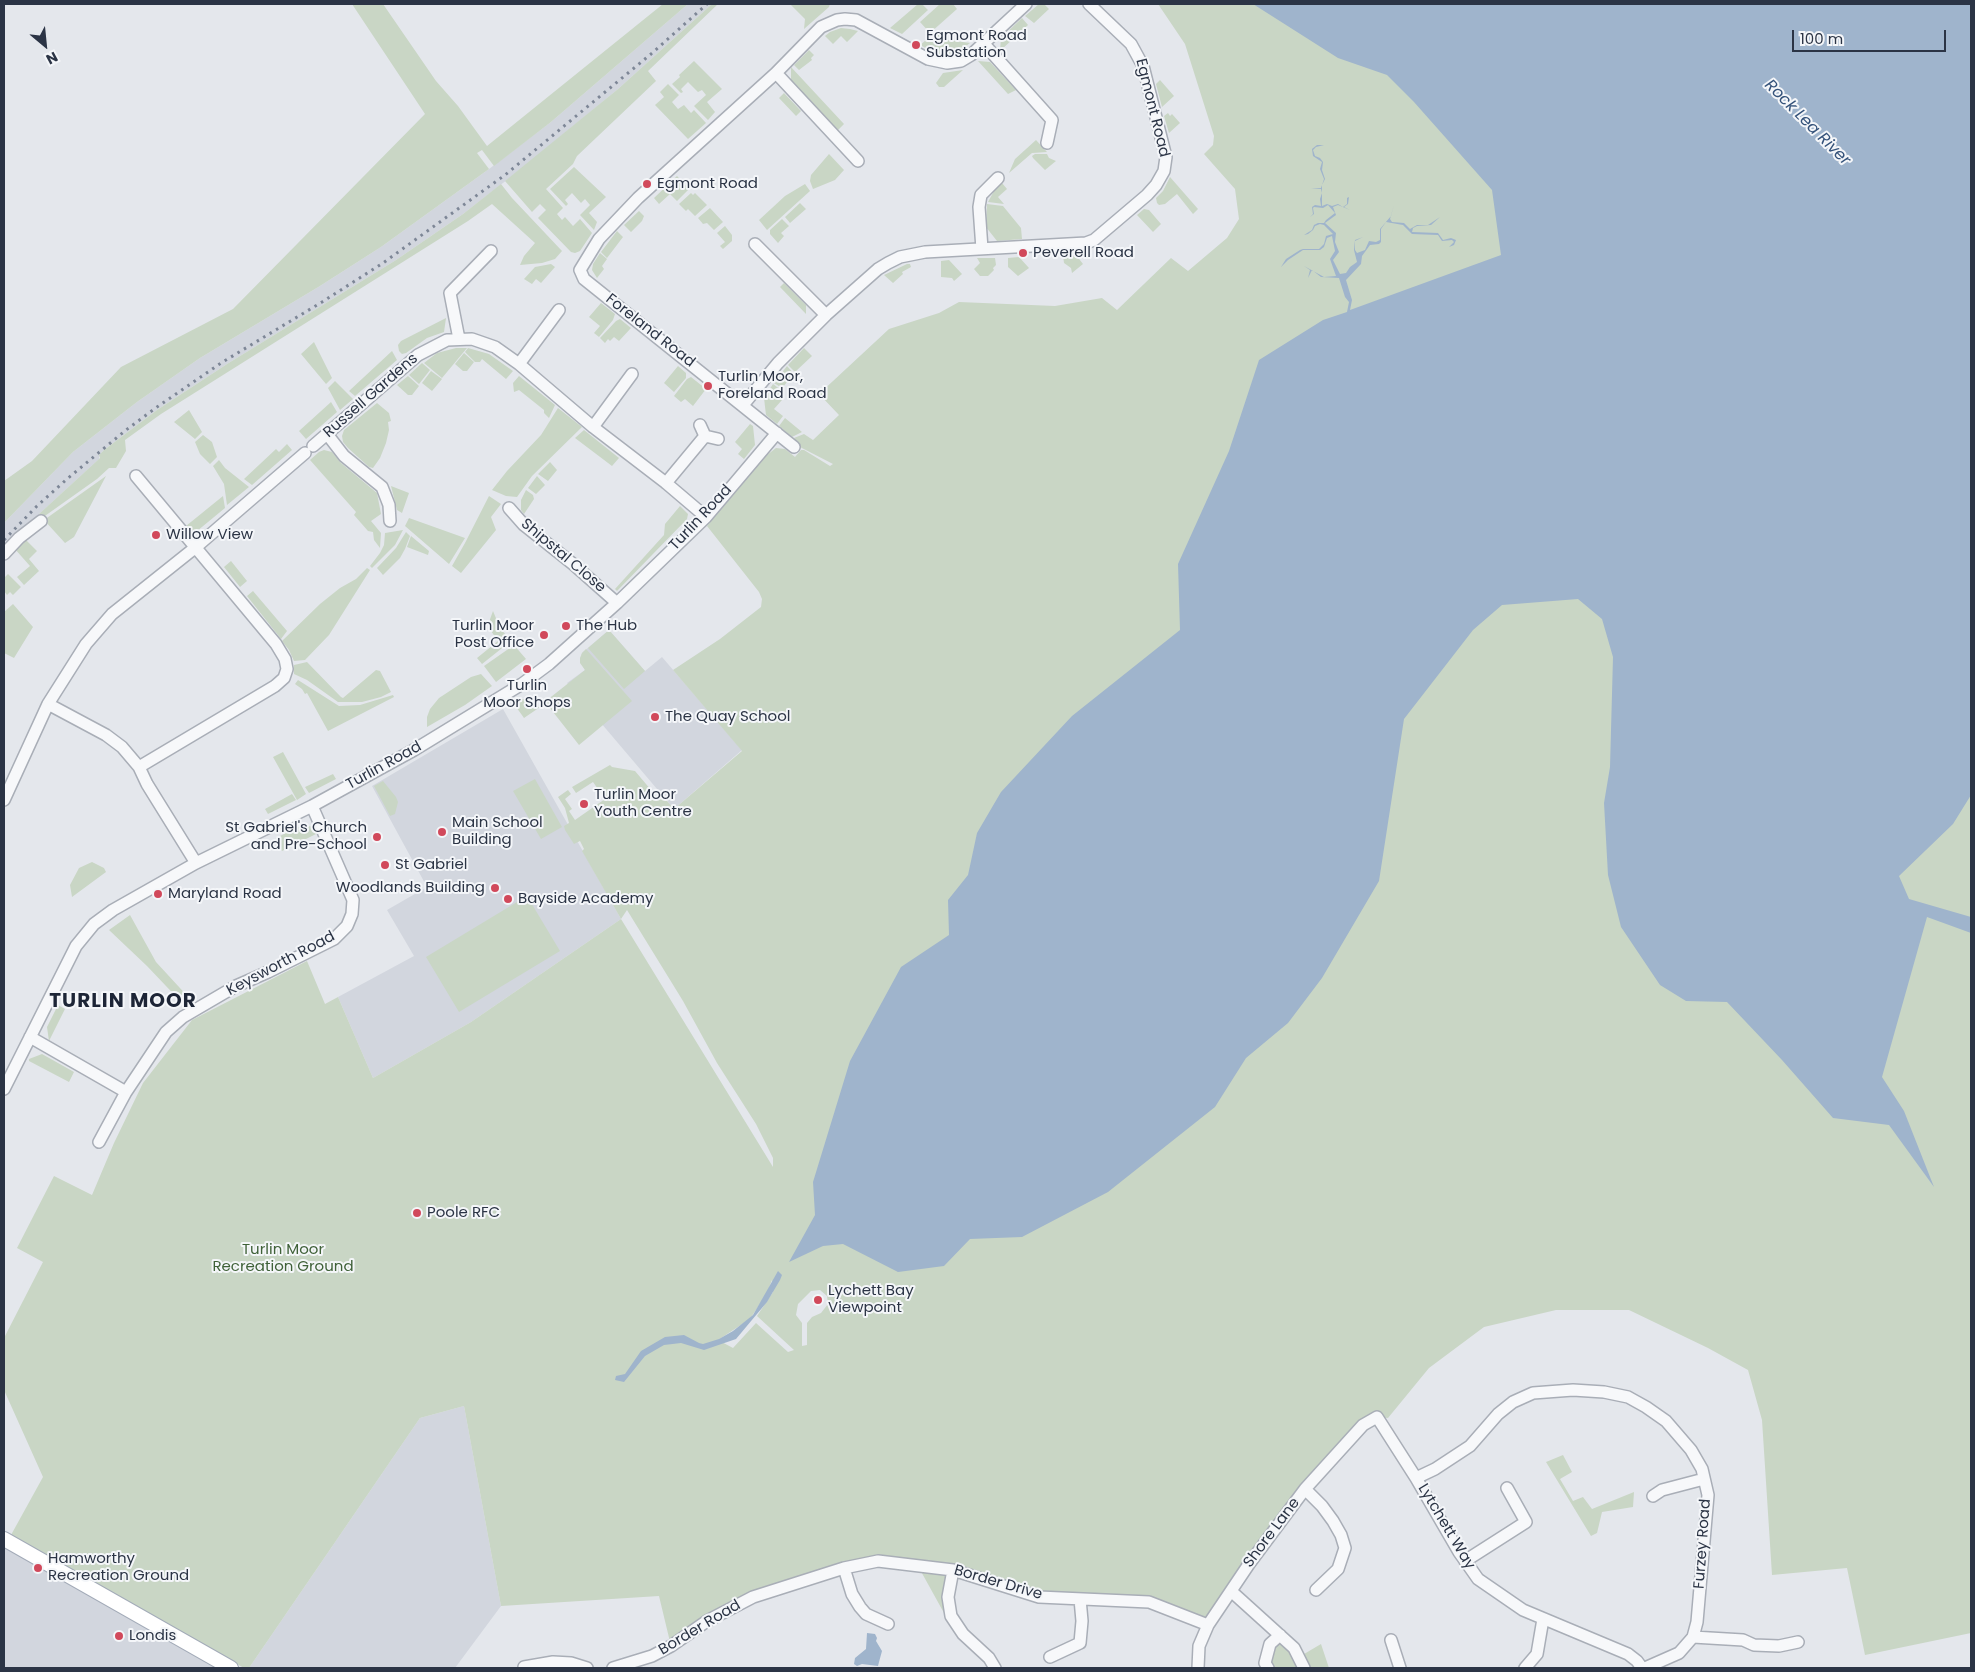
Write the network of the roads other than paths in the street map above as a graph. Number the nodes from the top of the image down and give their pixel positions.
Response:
1 (1026, 4) edge
2 (1089, 4) edge
3 (984, 44) junction
4 (776, 72) junction
5 (1047, 143) dead end
6 (858, 161) dead end
7 (998, 178) dead end
8 (755, 244) dead end
9 (982, 249) junction
10 (491, 250) dead end
11 (559, 310) dead end
12 (826, 315) junction
13 (459, 339) junction
14 (519, 364) junction
15 (632, 374) dead end
16 (743, 405) junction
17 (700, 425) dead end
18 (593, 427) junction
19 (777, 433) junction
20 (328, 434) junction
21 (705, 436) junction
22 (718, 439) dead end
23 (794, 447) dead end
24 (136, 476) dead end
25 (666, 483) junction
26 (509, 508) dead end
27 (706, 517) junction
28 (41, 521) dead end
29 (390, 521) dead end
30 (196, 547) junction
31 (4, 554) edge
32 (617, 603) junction
33 (48, 704) junction
34 (140, 767) junction
35 (4, 800) edge
36 (312, 806) junction
37 (196, 863) junction
38 (30, 1037) junction
39 (7, 1072) edge
40 (4, 1089) edge
41 (126, 1092) junction
42 (99, 1142) dead end
43 (1377, 1417) joint
44 (1416, 1478) junction
45 (1704, 1479) junction
46 (1507, 1488) dead end
47 (1305, 1489) junction
48 (1653, 1496) dead end
49 (4, 1540) edge
50 (1465, 1561) junction
51 (844, 1568) junction
52 (953, 1570) junction
53 (1316, 1590) dead end
54 (1232, 1591) junction
55 (1080, 1599) junction
56 (1543, 1618) junction
57 (888, 1624) dead end
58 (1208, 1625) junction
59 (1280, 1635) junction
60 (1693, 1637) junction
61 (1392, 1640) dead end
62 (1798, 1642) dead end
63 (1050, 1657) dead end
64 (524, 1667) edge
65 (231, 1668) edge
66 (587, 1668) edge
67 (613, 1668) edge
68 (995, 1668) edge
69 (1198, 1668) edge
70 (1268, 1668) edge
71 (1304, 1668) edge
72 (1400, 1668) edge
73 (1524, 1668) edge
74 (1643, 1668) edge

1 - 3 street
2 - 9 street, Egmont Road
3 - 4 street
3 - 5 street
4 - 6 street
4 - 16 street, Foreland Road
7 - 9 street
8 - 12 street
9 - 12 street, Egmont Road
10 - 13 street
11 - 14 street
12 - 16 street, Egmont Road
13 - 14 street, Russell Gardens
13 - 20 street, Russell Gardens
14 - 18 street, Russell Gardens
15 - 18 street
16 - 19 street, Foreland Road
17 - 21 street
18 - 25 street, Russell Gardens
19 - 23 street, Foreland Road
19 - 27 street, Turlin Road
20 - 29 street
20 - 30 street, Russell Gardens
21 - 22 street
21 - 25 street
24 - 30 street
25 - 27 street, Russell Gardens
26 - 32 street, Shipstal Close
27 - 32 street, Turlin Road
28 - 31 street
30 - 33 street, Russell Gardens
30 - 34 street
32 - 36 street, Turlin Road
33 - 34 street
33 - 35 street, Russell Gardens
34 - 37 street
36 - 37 street, Turlin Road
36 - 41 street, Keysworth Road
37 - 38 street, Turlin Road
38 - 39 street, Turlin Road
38 - 41 street
39 - 40 street, Turlin Road
41 - 42 street, Keysworth Road
43 - 44 street, Lytchett Way
43 - 47 street, Shore Lane
44 - 45 street, Furzey Road
44 - 50 street, Lytchett Way
45 - 48 street
45 - 60 street, Furzey Road
46 - 50 street
47 - 53 street
47 - 54 street, Shore Lane
49 - 65 main road
50 - 56 street, Lytchett Way
51 - 52 street, Border Drive
51 - 57 street
51 - 67 street, Border Road
52 - 55 street, Border Drive
52 - 68 street
54 - 58 street, Shore Lane
54 - 59 street
55 - 58 street, Border Drive
55 - 63 street
56 - 73 street
56 - 74 street, Lytchett Way
58 - 69 street, Shore Lane
59 - 70 street
59 - 71 street
60 - 62 street
60 - 74 street
61 - 72 street
64 - 66 street

